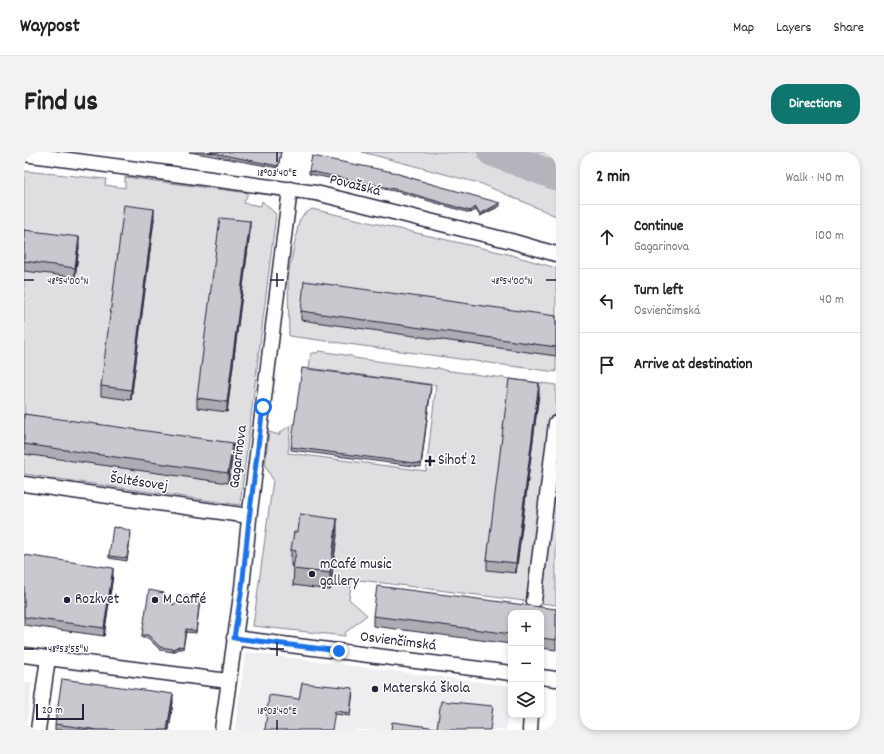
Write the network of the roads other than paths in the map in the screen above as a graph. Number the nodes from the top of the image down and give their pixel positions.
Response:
1 (24, 154) edge
2 (290, 189) junction
3 (556, 254) edge
4 (556, 423) edge
5 (24, 484) edge
6 (249, 516) junction
7 (534, 601) dead end
8 (234, 638) junction
9 (24, 655) edge
10 (48, 658) junction
11 (508, 673) edge
12 (544, 677) edge
13 (556, 679) edge
14 (228, 680) junction
15 (531, 718) edge
16 (38, 730) edge
17 (222, 730) edge
18 (530, 730) edge

1 - 2 street, Považská
2 - 3 street, Považská
2 - 6 street, Gagarinova
4 - 7 street
5 - 6 street, Šoltésovej
6 - 8 street, Gagarinova
8 - 11 street, Osvienčimská
8 - 14 street, Gagarinova
9 - 10 street
10 - 14 street
10 - 16 street
12 - 13 street
14 - 17 street, Gagarinova
15 - 18 street

